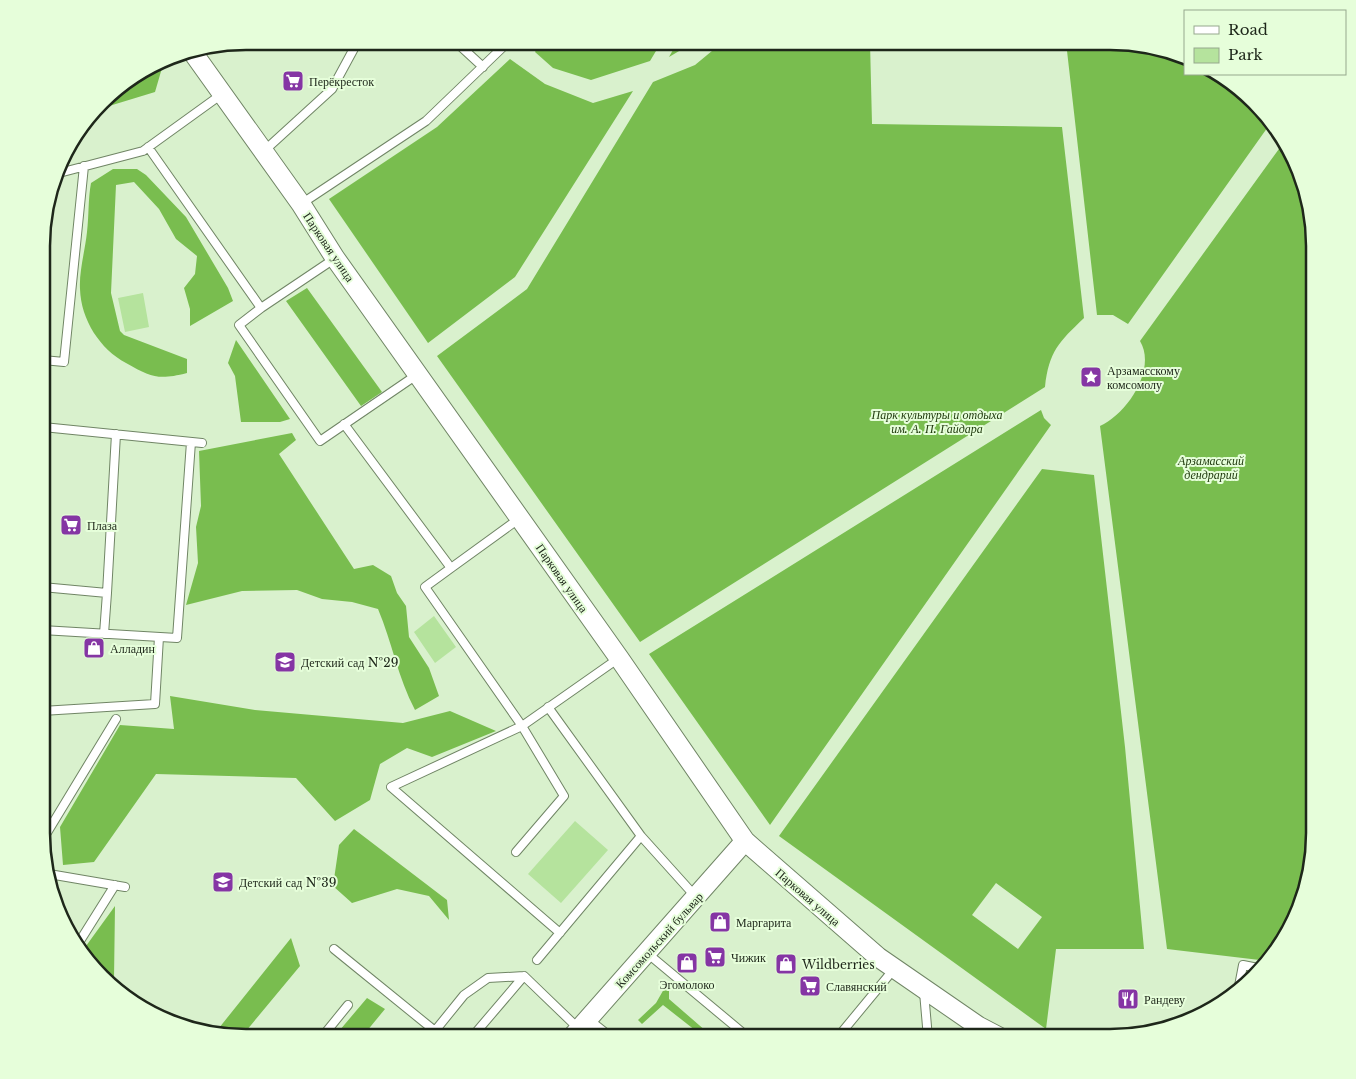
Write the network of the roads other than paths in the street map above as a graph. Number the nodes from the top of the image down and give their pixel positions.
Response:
1 (353, 50) edge
2 (464, 50) edge
3 (500, 50) edge
4 (196, 57) edge
5 (483, 67) junction
6 (223, 93) junction
7 (148, 147) junction
8 (264, 151) junction
9 (84, 166) junction
10 (65, 171) edge
11 (301, 204) junction
12 (335, 258) junction
13 (261, 308) junction
14 (50, 361) edge
15 (418, 374) junction
16 (344, 424) junction
17 (50, 428) edge
18 (116, 434) junction
19 (191, 442) junction
20 (202, 443) dead end
21 (520, 518) junction
22 (451, 568) junction
23 (50, 588) edge
24 (107, 592) junction
25 (50, 631) edge
26 (104, 634) junction
27 (159, 637) junction
28 (619, 658) junction
29 (548, 708) junction
30 (50, 711) edge
31 (116, 719) dead end
32 (522, 726) junction
33 (50, 827) edge
34 (641, 836) junction
35 (745, 841) junction
36 (516, 852) dead end
37 (55, 875) edge
38 (115, 886) junction
39 (125, 887) dead end
40 (696, 898) junction
41 (560, 933) junction
42 (81, 939) edge
43 (334, 949) dead end
44 (647, 953) junction
45 (537, 960) dead end
46 (1253, 966) edge
47 (894, 969) junction
48 (524, 976) junction
49 (1240, 979) edge
50 (924, 990) junction
51 (348, 1005) dead end
52 (580, 1028) edge
53 (328, 1029) edge
54 (426, 1029) edge
55 (436, 1029) edge
56 (480, 1029) edge
57 (738, 1029) edge
58 (844, 1029) edge
59 (927, 1029) edge
60 (978, 1029) edge

1 - 8 lane
2 - 5 lane
3 - 5 lane
4 - 6 street, Парковая улица
5 - 11 lane
6 - 7 lane
6 - 8 street, Парковая улица
7 - 9 lane
7 - 13 lane
8 - 11 street, Парковая улица
9 - 10 lane
9 - 14 lane
11 - 12 street, Парковая улица
12 - 13 lane
12 - 15 street, Парковая улица
13 - 16 lane
15 - 16 lane
15 - 21 street, Парковая улица
16 - 22 lane
17 - 18 lane
18 - 19 lane
18 - 24 lane
19 - 20 lane
19 - 27 lane
21 - 22 lane
21 - 28 street, Парковая улица
22 - 32 lane
23 - 24 lane
24 - 26 lane
25 - 26 lane
26 - 27 lane
27 - 30 lane
28 - 29 lane
28 - 35 street, Парковая улица
29 - 32 lane
29 - 34 lane
31 - 33 lane
32 - 36 lane
32 - 41 lane
34 - 40 lane
34 - 41 lane
35 - 40 street, Комсомольский бульвар
35 - 47 street, Парковая улица
37 - 38 lane
38 - 39 lane
38 - 42 lane
40 - 44 street, Комсомольский бульвар
41 - 45 lane
43 - 54 lane
44 - 52 street, Комсомольский бульвар
44 - 57 lane
46 - 49 lane
47 - 50 street, Парковая улица
47 - 58 lane
48 - 52 lane
48 - 55 lane
48 - 56 lane
50 - 59 lane
50 - 60 street, Парковая улица
51 - 53 lane

